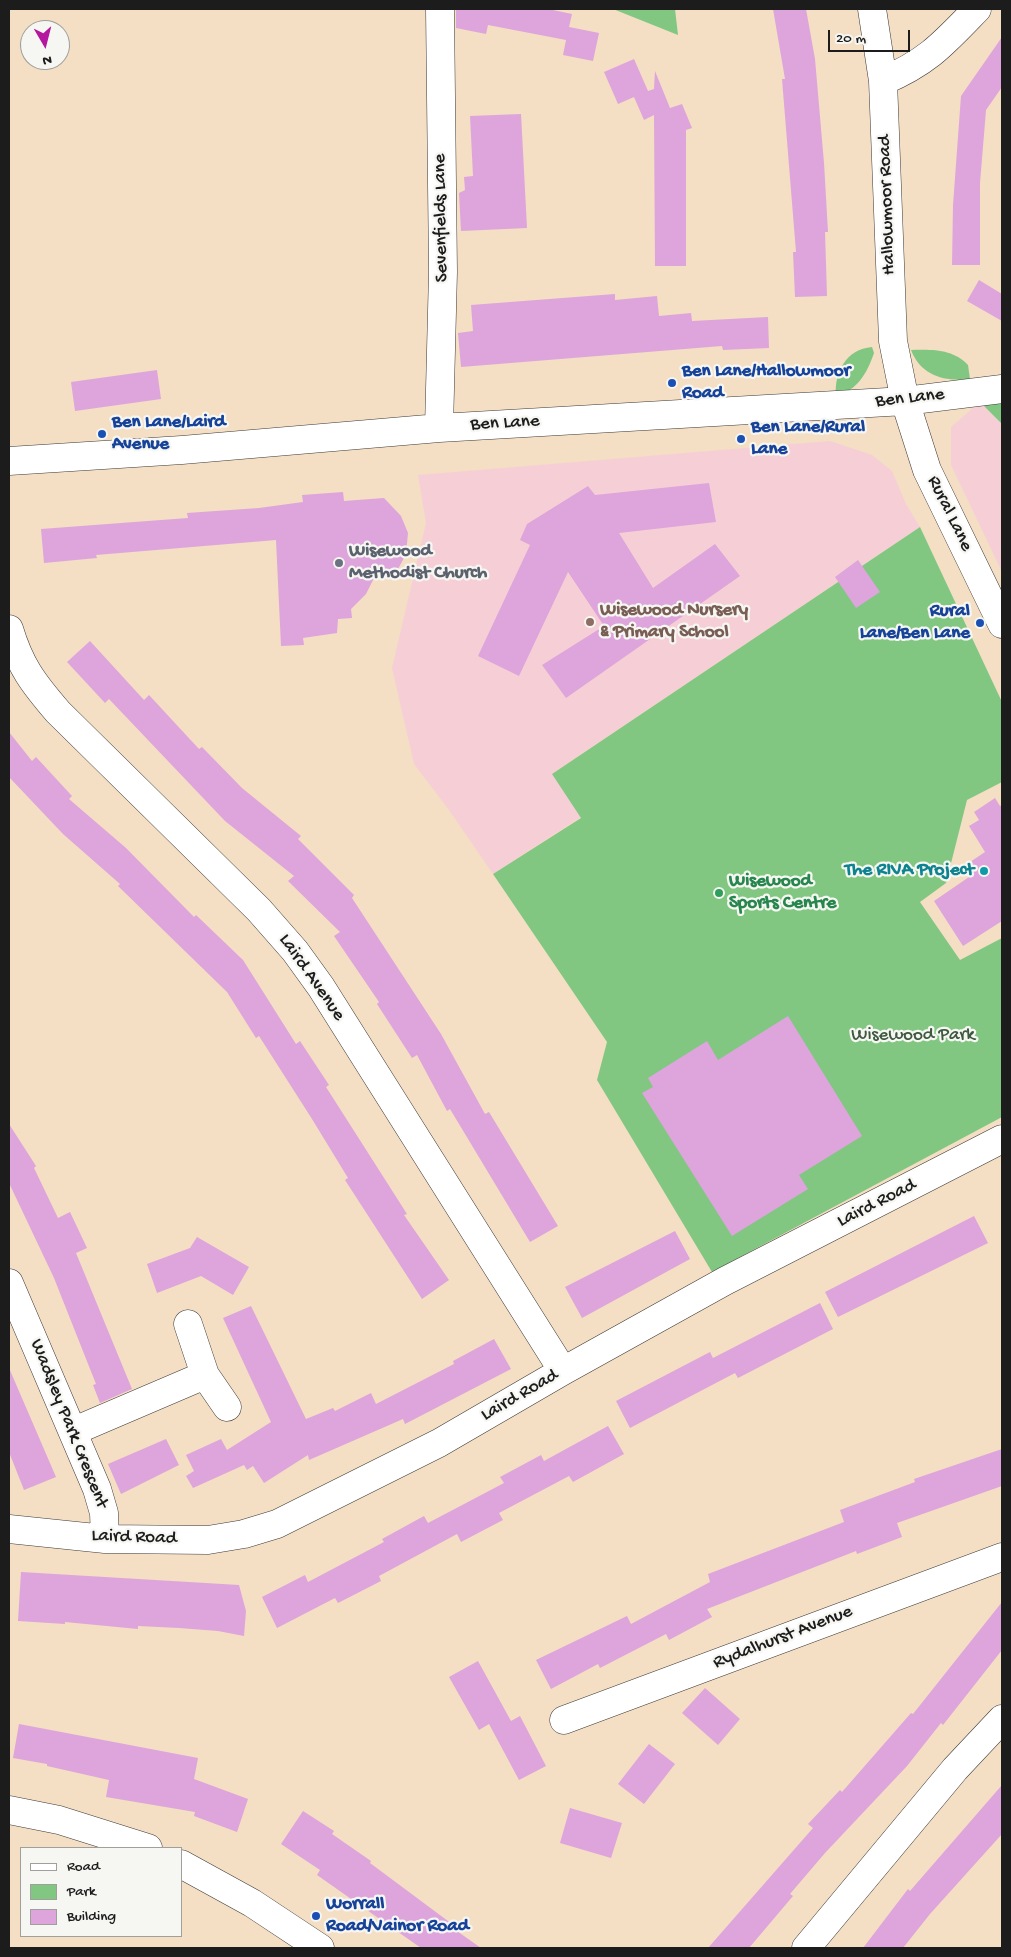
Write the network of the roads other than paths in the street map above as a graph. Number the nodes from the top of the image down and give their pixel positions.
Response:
1 (440, 9) edge
2 (872, 9) edge
3 (977, 9) edge
4 (883, 81) junction
5 (1002, 389) edge
6 (905, 401) junction
7 (439, 428) junction
8 (9, 461) edge
9 (1002, 624) edge
10 (9, 629) edge
11 (1002, 1139) edge
12 (9, 1283) edge
13 (15, 1312) edge
14 (188, 1324) dead end
15 (562, 1371) junction
16 (205, 1375) junction
17 (227, 1407) dead end
18 (74, 1431) junction
19 (9, 1529) edge
20 (105, 1539) junction
21 (1002, 1557) edge
22 (1002, 1719) edge
23 (564, 1720) dead end
24 (9, 1810) edge
25 (145, 1847) edge
26 (182, 1865) edge
27 (320, 1948) edge
28 (806, 1948) edge

1 - 7 street, Sevenfields Lane
2 - 4 street, Hallowmoor Road
3 - 4 street
4 - 6 street, Hallowmoor Road
5 - 6 street, Ben Lane
6 - 7 street, Ben Lane
6 - 9 street, Rural Lane
7 - 8 street, Ben Lane
10 - 15 street, Laird Avenue
11 - 15 street, Laird Road
12 - 13 street, Wadsley Park Crescent
13 - 18 street, Wadsley Park Crescent
14 - 16 street
15 - 20 street, Laird Road
16 - 17 street
16 - 18 street
18 - 20 street, Wadsley Park Crescent
19 - 20 street, Laird Road
21 - 23 street, Rydalhurst Avenue
22 - 28 street
24 - 25 street
26 - 27 street

